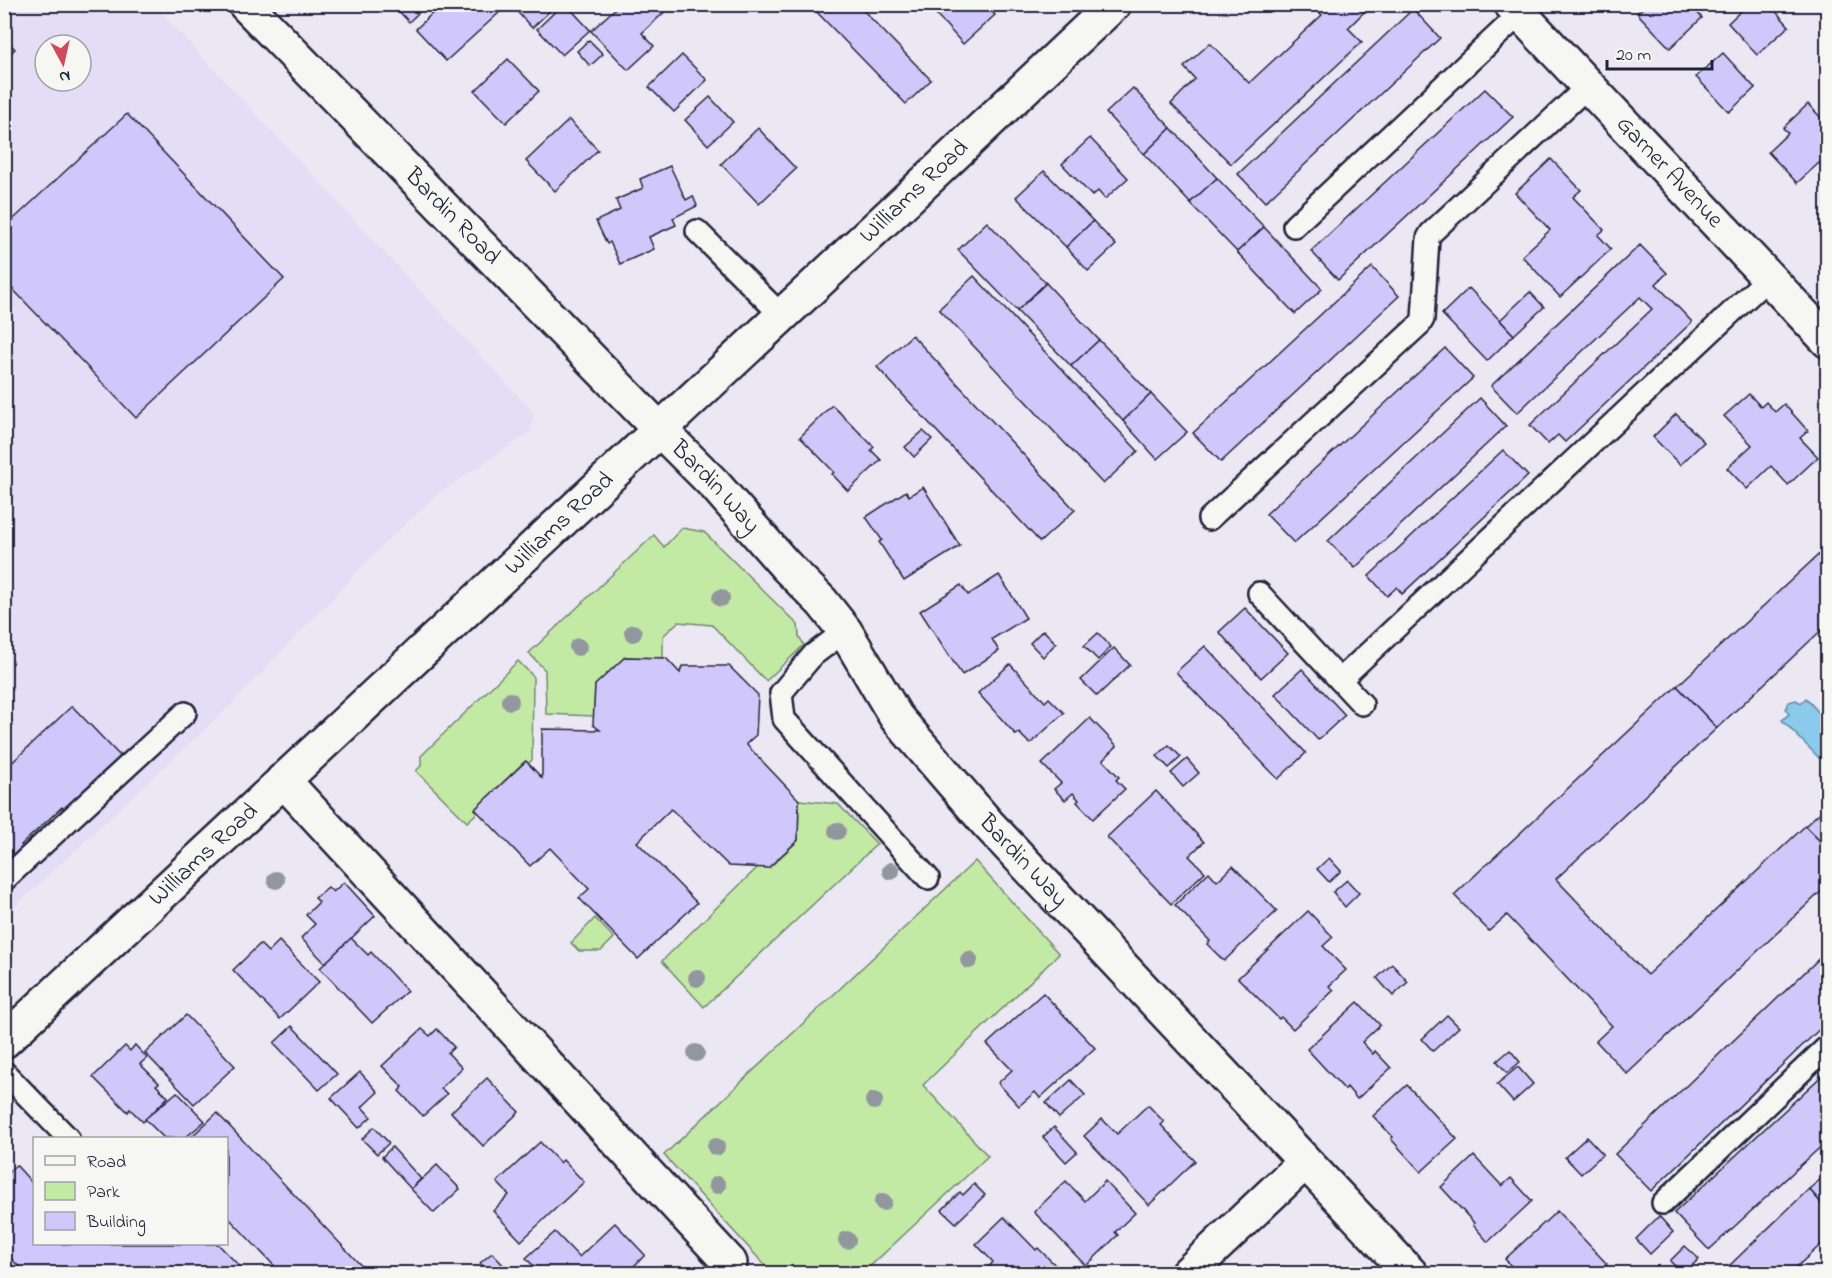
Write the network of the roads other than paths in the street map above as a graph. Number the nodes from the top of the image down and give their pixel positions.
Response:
1 (245, 4) edge
2 (1114, 4) edge
3 (1516, 9) edge
4 (1588, 86) junction
5 (1294, 226) dead end
6 (697, 231) dead end
7 (1768, 278) junction
8 (783, 317) junction
9 (1827, 341) edge
10 (659, 429) junction
11 (1209, 519) dead end
12 (1259, 592) dead end
13 (845, 631) junction
14 (1340, 680) junction
15 (1362, 704) dead end
16 (185, 713) dead end
17 (283, 780) junction
18 (928, 878) dead end
19 (4, 880) edge
20 (4, 1041) edge
21 (1827, 1046) edge
22 (4, 1072) edge
23 (67, 1137) edge
24 (1305, 1162) junction
25 (1663, 1203) dead end
26 (730, 1263) dead end
27 (1188, 1274) edge
28 (1411, 1274) edge

1 - 10 street, Bardin Road
2 - 8 street, Williams Road
3 - 4 street, Garner Avenue
3 - 5 lane
4 - 7 street, Garner Avenue
4 - 11 lane
6 - 8 lane
7 - 9 street, Garner Avenue
7 - 14 lane
8 - 10 street, Williams Road
10 - 13 street, Bardin Way
10 - 17 street, Williams Road
12 - 14 lane
13 - 18 lane
13 - 24 street, Bardin Way
14 - 15 lane
16 - 19 lane
17 - 20 street, Williams Road
17 - 26 street
21 - 25 lane
22 - 23 lane
24 - 27 street
24 - 28 street, Bardin Way

